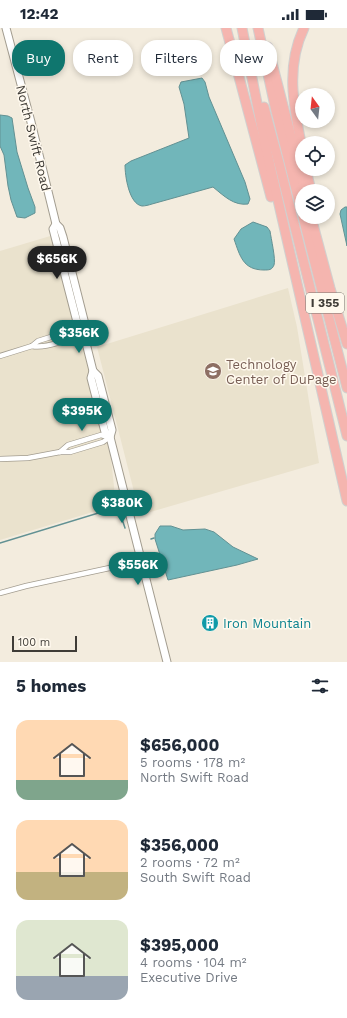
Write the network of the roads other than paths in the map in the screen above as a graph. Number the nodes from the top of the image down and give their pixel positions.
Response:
1 (6, 28) edge
2 (226, 28) edge
3 (243, 28) edge
4 (258, 28) edge
5 (263, 28) edge
6 (304, 28) edge
7 (300, 136) edge
8 (303, 184) edge
9 (295, 186) edge
10 (305, 224) edge
11 (313, 224) edge
12 (317, 224) edge
13 (295, 277) junction
14 (330, 288) junction
15 (83, 331) junction
16 (347, 344) edge
17 (0, 356) edge
18 (347, 388) edge
19 (347, 436) edge
20 (110, 437) junction
21 (0, 459) edge
22 (347, 500) edge
23 (142, 560) junction
24 (0, 593) edge
25 (167, 662) edge

1 - 15 street, North Swift Road
2 - 13 highway
3 - 13 highway
3 - 19 highway, I 355
4 - 9 highway
5 - 8 highway
6 - 7 highway
10 - 18 highway, I 355
11 - 14 highway
12 - 14 highway
13 - 22 highway
14 - 16 highway
15 - 17 street
15 - 20 street, North Swift Road
20 - 21 street
20 - 23 street, North Swift Road
23 - 24 street
23 - 25 street, North Swift Road

